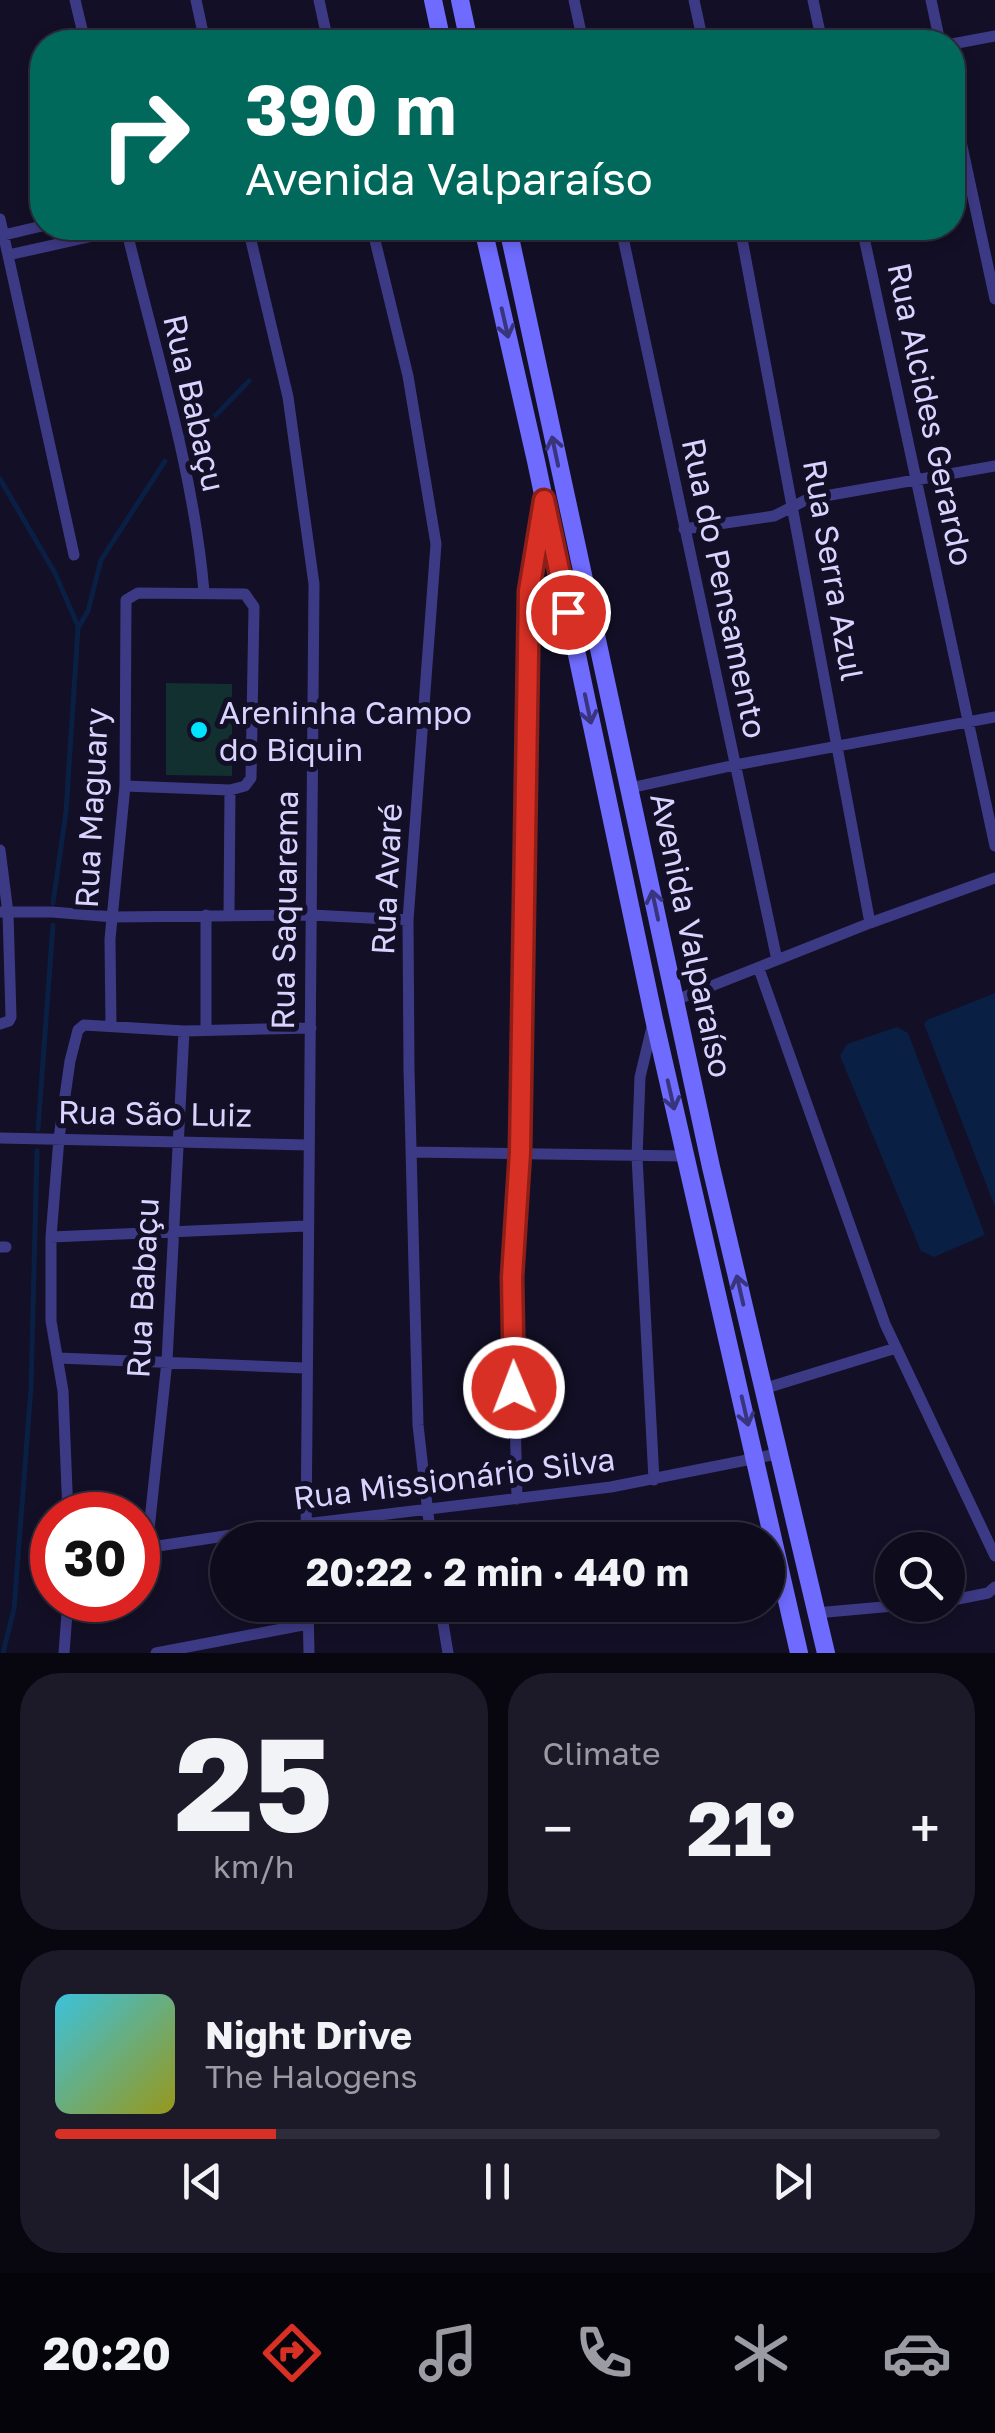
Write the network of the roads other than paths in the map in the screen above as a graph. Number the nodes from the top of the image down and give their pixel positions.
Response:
1 (75, 0) edge
2 (196, 0) edge
3 (319, 0) edge
4 (433, 0) edge
5 (460, 0) edge
6 (574, 0) edge
7 (694, 0) edge
8 (813, 0) edge
9 (931, 0) edge
10 (81, 30) edge
11 (202, 30) edge
12 (325, 30) edge
13 (439, 30) edge
14 (467, 30) edge
15 (580, 30) edge
16 (700, 30) edge
17 (819, 30) edge
18 (937, 30) edge
19 (995, 36) edge
20 (965, 42) edge
21 (965, 160) edge
22 (0, 219) edge
23 (30, 229) edge
24 (2, 236) edge
25 (74, 240) edge
26 (130, 240) edge
27 (251, 240) edge
28 (375, 240) edge
29 (486, 240) edge
30 (511, 240) edge
31 (624, 240) edge
32 (742, 240) edge
33 (865, 240) edge
34 (8, 255) junction
35 (995, 299) edge
36 (995, 466) edge
37 (919, 480) junction
38 (544, 500) junction
39 (794, 506) junction
40 (684, 528) junction
41 (74, 555) dead end
42 (204, 592) junction
43 (995, 718) edge
44 (968, 723) junction
45 (838, 746) junction
46 (735, 765) junction
47 (124, 786) junction
48 (630, 788) junction
49 (230, 790) junction
50 (640, 832) junction
51 (614, 837) junction
52 (995, 846) edge
53 (0, 850) edge
54 (995, 878) edge
55 (4, 912) edge
56 (206, 915) junction
57 (229, 915) junction
58 (312, 915) junction
59 (114, 917) junction
60 (408, 920) junction
61 (870, 923) junction
62 (777, 960) junction
63 (759, 969) junction
64 (676, 1000) junction
65 (654, 1019) junction
66 (2, 1025) edge
67 (110, 1026) junction
68 (311, 1028) junction
69 (184, 1030) junction
70 (206, 1030) junction
71 (0, 1138) edge
72 (60, 1138) junction
73 (177, 1140) junction
74 (308, 1144) junction
75 (412, 1152) junction
76 (520, 1152) junction
77 (684, 1156) junction
78 (637, 1157) junction
79 (306, 1226) junction
80 (173, 1230) junction
81 (51, 1238) junction
82 (896, 1348) junction
83 (58, 1358) junction
84 (167, 1362) junction
85 (305, 1368) junction
86 (763, 1390) junction
87 (776, 1454) junction
88 (756, 1458) junction
89 (654, 1480) junction
90 (67, 1492) edge
91 (150, 1492) edge
92 (517, 1499) junction
93 (426, 1510) junction
94 (305, 1522) edge
95 (322, 1522) edge
96 (428, 1522) edge
97 (210, 1539) edge
98 (160, 1546) edge
99 (995, 1556) edge
100 (995, 1587) edge
101 (965, 1598) edge
102 (875, 1609) edge
103 (817, 1618) junction
104 (66, 1622) edge
105 (443, 1622) edge
106 (308, 1624) joint
107 (64, 1653) edge
108 (156, 1653) edge
109 (309, 1653) edge
110 (448, 1653) edge
111 (799, 1653) edge
112 (826, 1653) edge

1 - 10 street
2 - 11 street
3 - 12 street
4 - 13 main road
5 - 14 main road
6 - 15 street
7 - 16 street
8 - 17 street
9 - 18 street
19 - 20 street
21 - 35 street
22 - 24 street
23 - 24 street
24 - 34 street
25 - 34 street
26 - 42 street, Rua Babaçu
27 - 58 street, Rua Saquarema
28 - 60 street, Rua Avaré
29 -> 38 main road, Avenida Valparaíso
48 -> 30 main road, Avenida Valparaíso
31 - 40 street, Rua do Pensamento
32 - 39 street, Rua Serra Azul
33 - 37 street, Rua Alcides Gerardo
34 - 41 street
36 - 37 street
37 - 39 street
37 - 44 street, Rua Alcides Gerardo
38 -> 51 main road, Avenida Valparaíso
38 - 76 street
39 - 40 street
39 - 45 street, Rua Serra Azul
40 - 46 street, Rua do Pensamento
42 - 47 street, Rua Maguary
42 - 49 street
43 - 44 street
44 - 45 street
44 - 52 street, Rua Alcides Gerardo
45 - 46 street
45 - 61 street, Rua Serra Azul
46 - 48 street
46 - 62 street, Rua do Pensamento
47 - 49 street
47 - 59 street, Rua Maguary
48 - 50 main road, Avenida Valparaíso
49 - 57 street
50 - 51 main road
64 -> 50 main road, Avenida Valparaíso
51 - 65 main road, Avenida Valparaíso
53 - 55 street
54 - 61 street
55 - 59 street
55 - 66 street
56 - 57 street
56 - 59 street
56 - 70 street
57 - 58 street
58 - 60 street
58 - 68 street, Rua Saquarema
59 - 67 street, Rua Maguary
60 - 75 street, Rua Avaré
61 - 62 street
62 - 63 street
63 - 64 street
63 - 82 street
86 -> 64 main road, Avenida Valparaíso
65 -> 77 main road, Avenida Valparaíso
65 - 78 street
67 - 69 street
67 - 72 street
68 - 70 street
68 - 74 street, Rua Saquarema
69 - 70 street
69 - 73 street, Rua Babaçu
71 - 72 street, Rua São Luiz
72 - 73 street, Rua São Luiz
72 - 81 street
73 - 74 street, Rua São Luiz
73 - 80 street, Rua Babaçu
74 - 79 street, Rua Saquarema
75 - 76 street
75 - 93 street, Rua Avaré
76 - 78 street
76 - 92 street
77 - 78 street
77 -> 88 main road, Avenida Valparaíso
78 - 89 street
79 - 80 street
79 - 85 street, Rua Saquarema
80 - 81 street
80 - 84 street, Rua Babaçu
81 - 83 street
82 - 86 street
82 - 99 street
83 - 84 street
83 - 90 street
84 - 85 street
84 - 91 street, Rua Babaçu
85 - 94 street, Rua Saquarema
86 - 87 main road, Avenida Valparaíso
87 - 88 street, Rua Missionário Silva
87 - 103 main road, Avenida Valparaíso
88 - 89 street, Rua Missionário Silva
88 - 111 main road, Avenida Valparaíso
89 - 92 street, Rua Missionário Silva
92 - 93 street, Rua Missionário Silva
93 - 95 street, Rua Missionário Silva
93 - 96 street, Rua Avaré
97 - 98 street, Rua Missionário Silva
100 - 101 street
102 - 103 street
103 - 112 main road, Avenida Valparaíso
104 - 107 street
105 - 110 street
106 - 108 street
106 - 109 street

